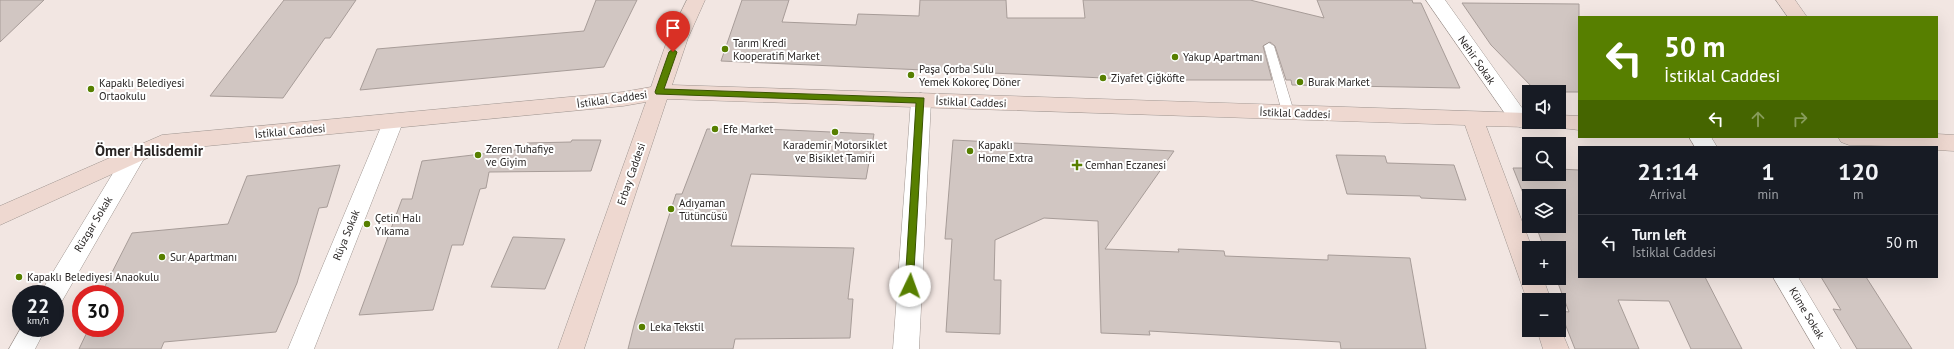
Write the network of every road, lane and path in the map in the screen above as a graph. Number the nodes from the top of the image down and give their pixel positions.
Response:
1 (696, 0) edge
2 (1435, 0) edge
3 (1785, 0) edge
4 (1797, 16) edge
5 (1269, 46) dead end
6 (659, 92) junction
7 (921, 100) junction
8 (1288, 112) junction
9 (1522, 117) edge
10 (1473, 118) junction
11 (1522, 120) edge
12 (393, 122) junction
13 (1566, 122) edge
14 (1578, 123) edge
15 (1886, 138) edge
16 (1954, 143) edge
17 (135, 155) junction
18 (0, 216) edge
19 (1522, 254) edge
20 (1786, 278) edge
21 (58, 285) edge
22 (29, 337) edge
23 (1552, 337) edge
24 (22, 349) edge
25 (300, 349) edge
26 (571, 349) edge
27 (906, 349) edge
28 (1556, 349) edge
29 (1828, 349) edge

1 - 6 street, Erbay Caddesi
2 - 9 street, Nehir Sokak
3 - 4 street
5 - 8 lane
6 - 7 street, İstiklal Caddesi
6 - 12 street, İstiklal Caddesi
6 - 26 street, Erbay Caddesi
7 - 8 street, İstiklal Caddesi
7 - 27 street
8 - 10 street, İstiklal Caddesi
10 - 11 street, İstiklal Caddesi
10 - 19 street
12 - 17 street, İstiklal Caddesi
12 - 25 street, Rüya Sokak
13 - 14 street
15 - 16 street
17 - 18 street, İstiklal Caddesi
17 - 21 street, Rüzgar Sokak
20 - 29 street, Küme Sokak
22 - 24 street
23 - 28 street

